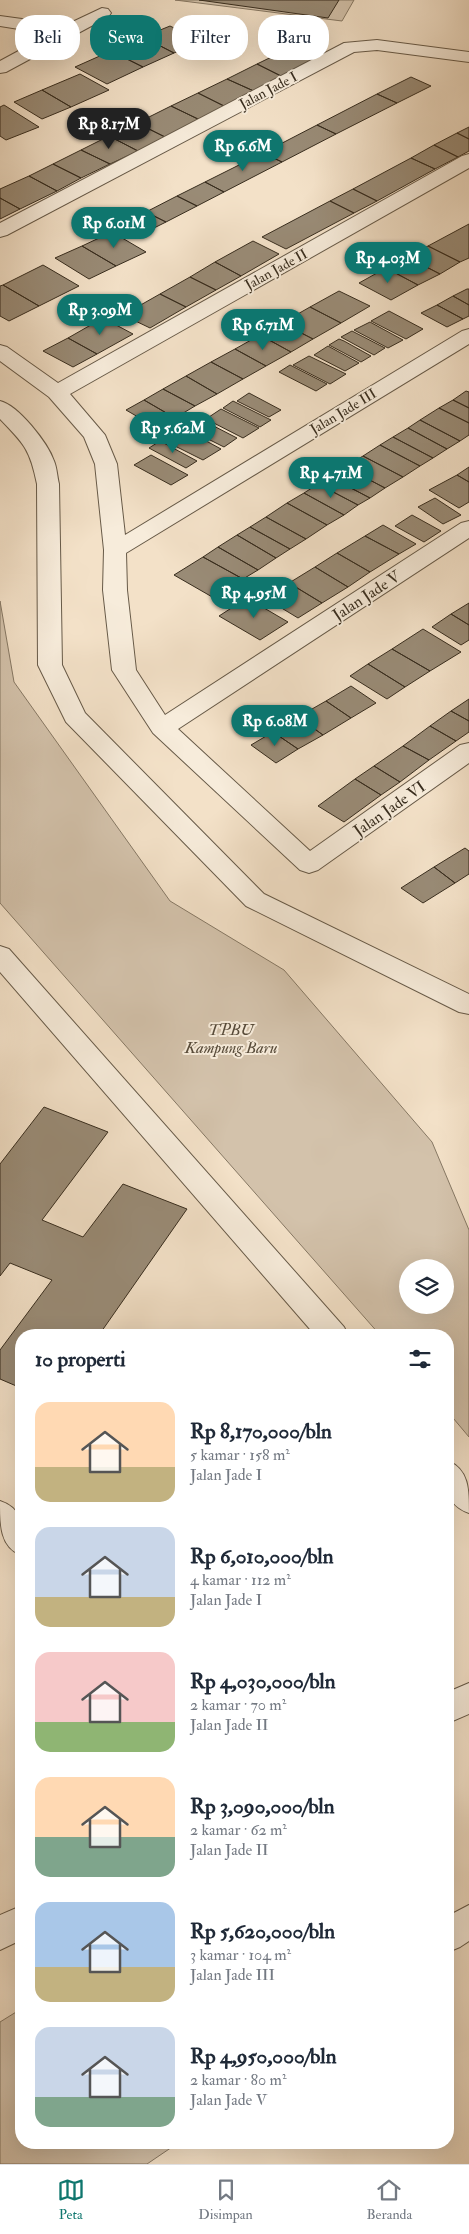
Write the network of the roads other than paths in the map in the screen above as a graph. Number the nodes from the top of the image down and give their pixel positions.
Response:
1 (102, 13) dead end
2 (0, 20) edge
3 (15, 22) edge
4 (80, 25) edge
5 (469, 57) edge
6 (15, 60) edge
7 (0, 68) edge
8 (469, 160) edge
9 (0, 231) edge
10 (469, 335) edge
11 (0, 351) edge
12 (57, 392) junction
13 (0, 407) edge
14 (469, 528) edge
15 (116, 550) junction
16 (162, 728) junction
17 (469, 751) edge
18 (0, 955) edge
19 (469, 1007) edge
20 (328, 1329) edge
21 (469, 1697) edge
22 (454, 1706) edge
23 (469, 1921) edge
24 (15, 1925) edge
25 (454, 1932) edge
26 (0, 1934) edge

1 - 4 street
2 - 3 street
5 - 9 street, Jalan Jade I
6 - 7 street
8 - 12 street, Jalan Jade II
10 - 15 street, Jalan Jade III
11 - 12 street
12 - 15 street
13 - 19 street
14 - 16 street, Jalan Jade V
15 - 16 street
16 - 17 street, Jalan Jade VI
18 - 20 street
21 - 22 street
23 - 25 street
24 - 26 street

